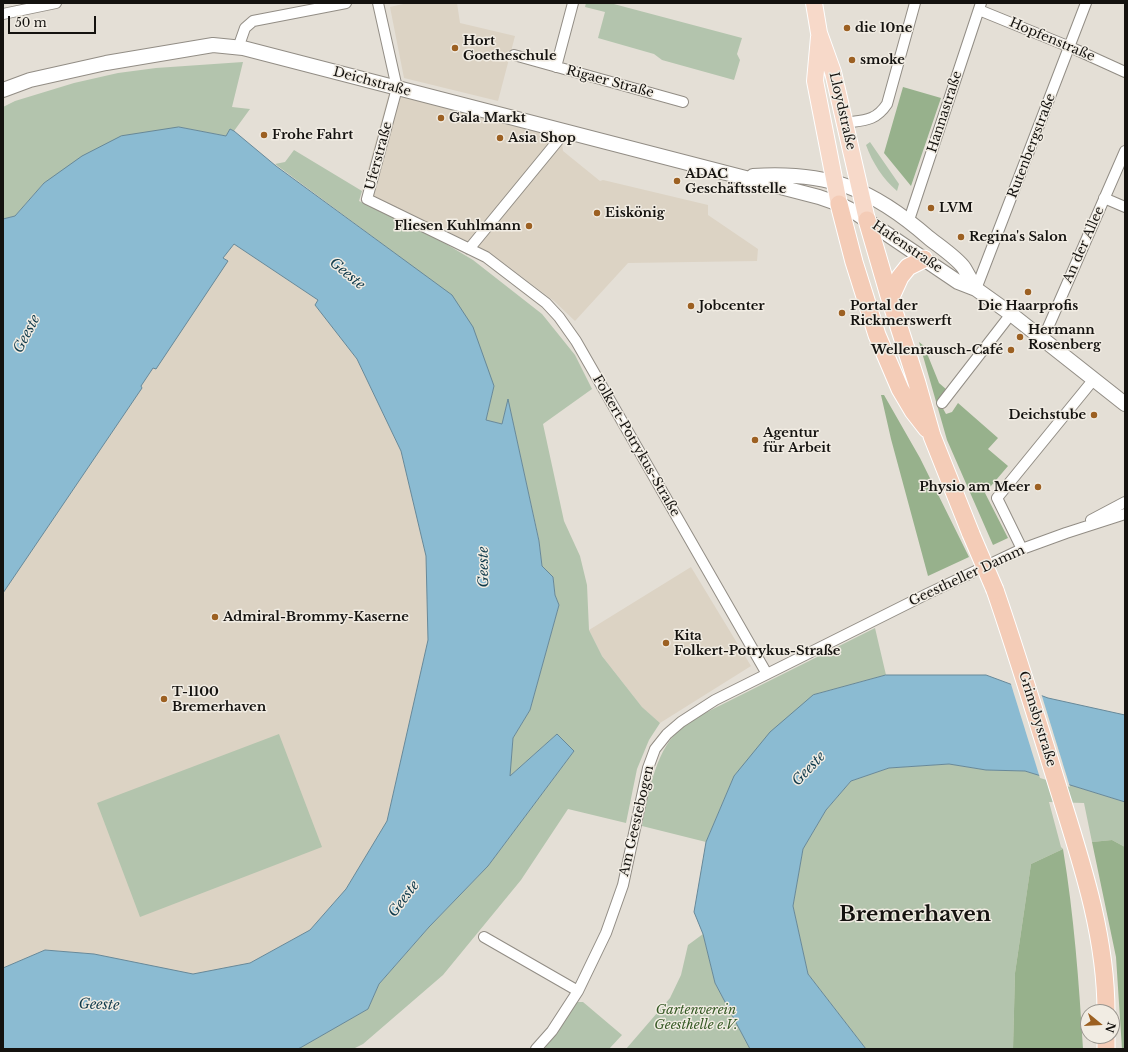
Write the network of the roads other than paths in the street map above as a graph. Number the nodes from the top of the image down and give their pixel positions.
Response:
1 (56, 3) edge
2 (346, 3) edge
3 (378, 3) edge
4 (573, 3) edge
5 (814, 3) edge
6 (915, 3) edge
7 (1086, 3) edge
8 (980, 6) edge
9 (3, 14) edge
10 (819, 33) junction
11 (1070, 47) junction
12 (238, 48) junction
13 (514, 55) dead end
14 (556, 67) junction
15 (1125, 72) edge
16 (397, 88) junction
17 (3, 90) edge
18 (683, 102) dead end
19 (844, 123) junction
20 (565, 132) junction
21 (1125, 151) edge
22 (739, 177) junction
23 (834, 181) junction
24 (860, 190) junction
25 (1104, 198) junction
26 (839, 204) junction
27 (1125, 207) edge
28 (867, 220) junction
29 (909, 220) junction
30 (469, 249) junction
31 (924, 259) junction
32 (976, 289) junction
33 (890, 298) junction
34 (1011, 314) junction
35 (1043, 339) junction
36 (1094, 379) junction
37 (942, 403) dead end
38 (1125, 404) edge
39 (932, 436) junction
40 (1125, 502) edge
41 (1125, 514) edge
42 (1066, 533) junction
43 (1022, 549) junction
44 (869, 623) joint
45 (767, 674) junction
46 (484, 938) dead end
47 (578, 991) junction
48 (1106, 1004) edge
49 (536, 1049) edge

1 - 9 street
2 - 12 street
3 - 16 street
4 - 14 street
5 - 10 main road, Lloydstraße
6 - 19 street
7 - 11 street, Rutenbergstraße
8 - 11 street, Hopfenstraße
8 - 29 street, Hannastraße
10 - 19 main road, Lloydstraße
10 - 23 main road, Lloydstraße
11 - 15 street, Hopfenstraße
11 - 32 street, Rutenbergstraße
12 - 16 main road, Deichstraße
12 - 17 main road, Deichstraße
13 - 14 street, Rigaer Straße
14 - 18 street, Rigaer Straße
16 - 20 main road, Deichstraße
16 - 30 street, Uferstraße
19 - 24 main road, Lloydstraße
20 - 22 main road, Deichstraße
20 - 30 street
21 - 25 street, An der Allee
22 - 23 main road, Deichstraße
22 - 26 main road, Deichstraße
23 - 24 main road, Deichstraße
23 - 26 main road, Lloydstraße
24 - 28 main road, Grimsbystraße
24 - 29 main road, Hafenstraße
25 - 27 street
25 - 35 street, An der Allee
26 - 28 main road, Hafenstraße
26 - 39 highway, Grimsbystraße
28 - 31 main road, Hafenstraße
28 - 33 highway, Grimsbystraße
29 - 32 main road, Hafenstraße
30 - 45 street, Folkert-Potrykus-Straße
31 - 32 main road, Hafenstraße
31 - 33 highway
32 - 34 main road, Hafenstraße
33 - 39 highway, Grimsbystraße
34 - 35 main road, Hafenstraße
34 - 37 street
35 - 36 main road, Hafenstraße
36 - 38 main road, Hafenstraße
36 - 43 street
39 - 48 highway, Grimsbystraße, bridge
40 - 42 street, Geestheller Damm
41 - 42 street, Geestheller Damm
42 - 43 street, Geestheller Damm
43 - 44 street, Geestheller Damm
44 - 45 street, Am Geestebogen
45 - 47 street, Am Geestebogen
46 - 47 street
47 - 49 street, Am Geestebogen

